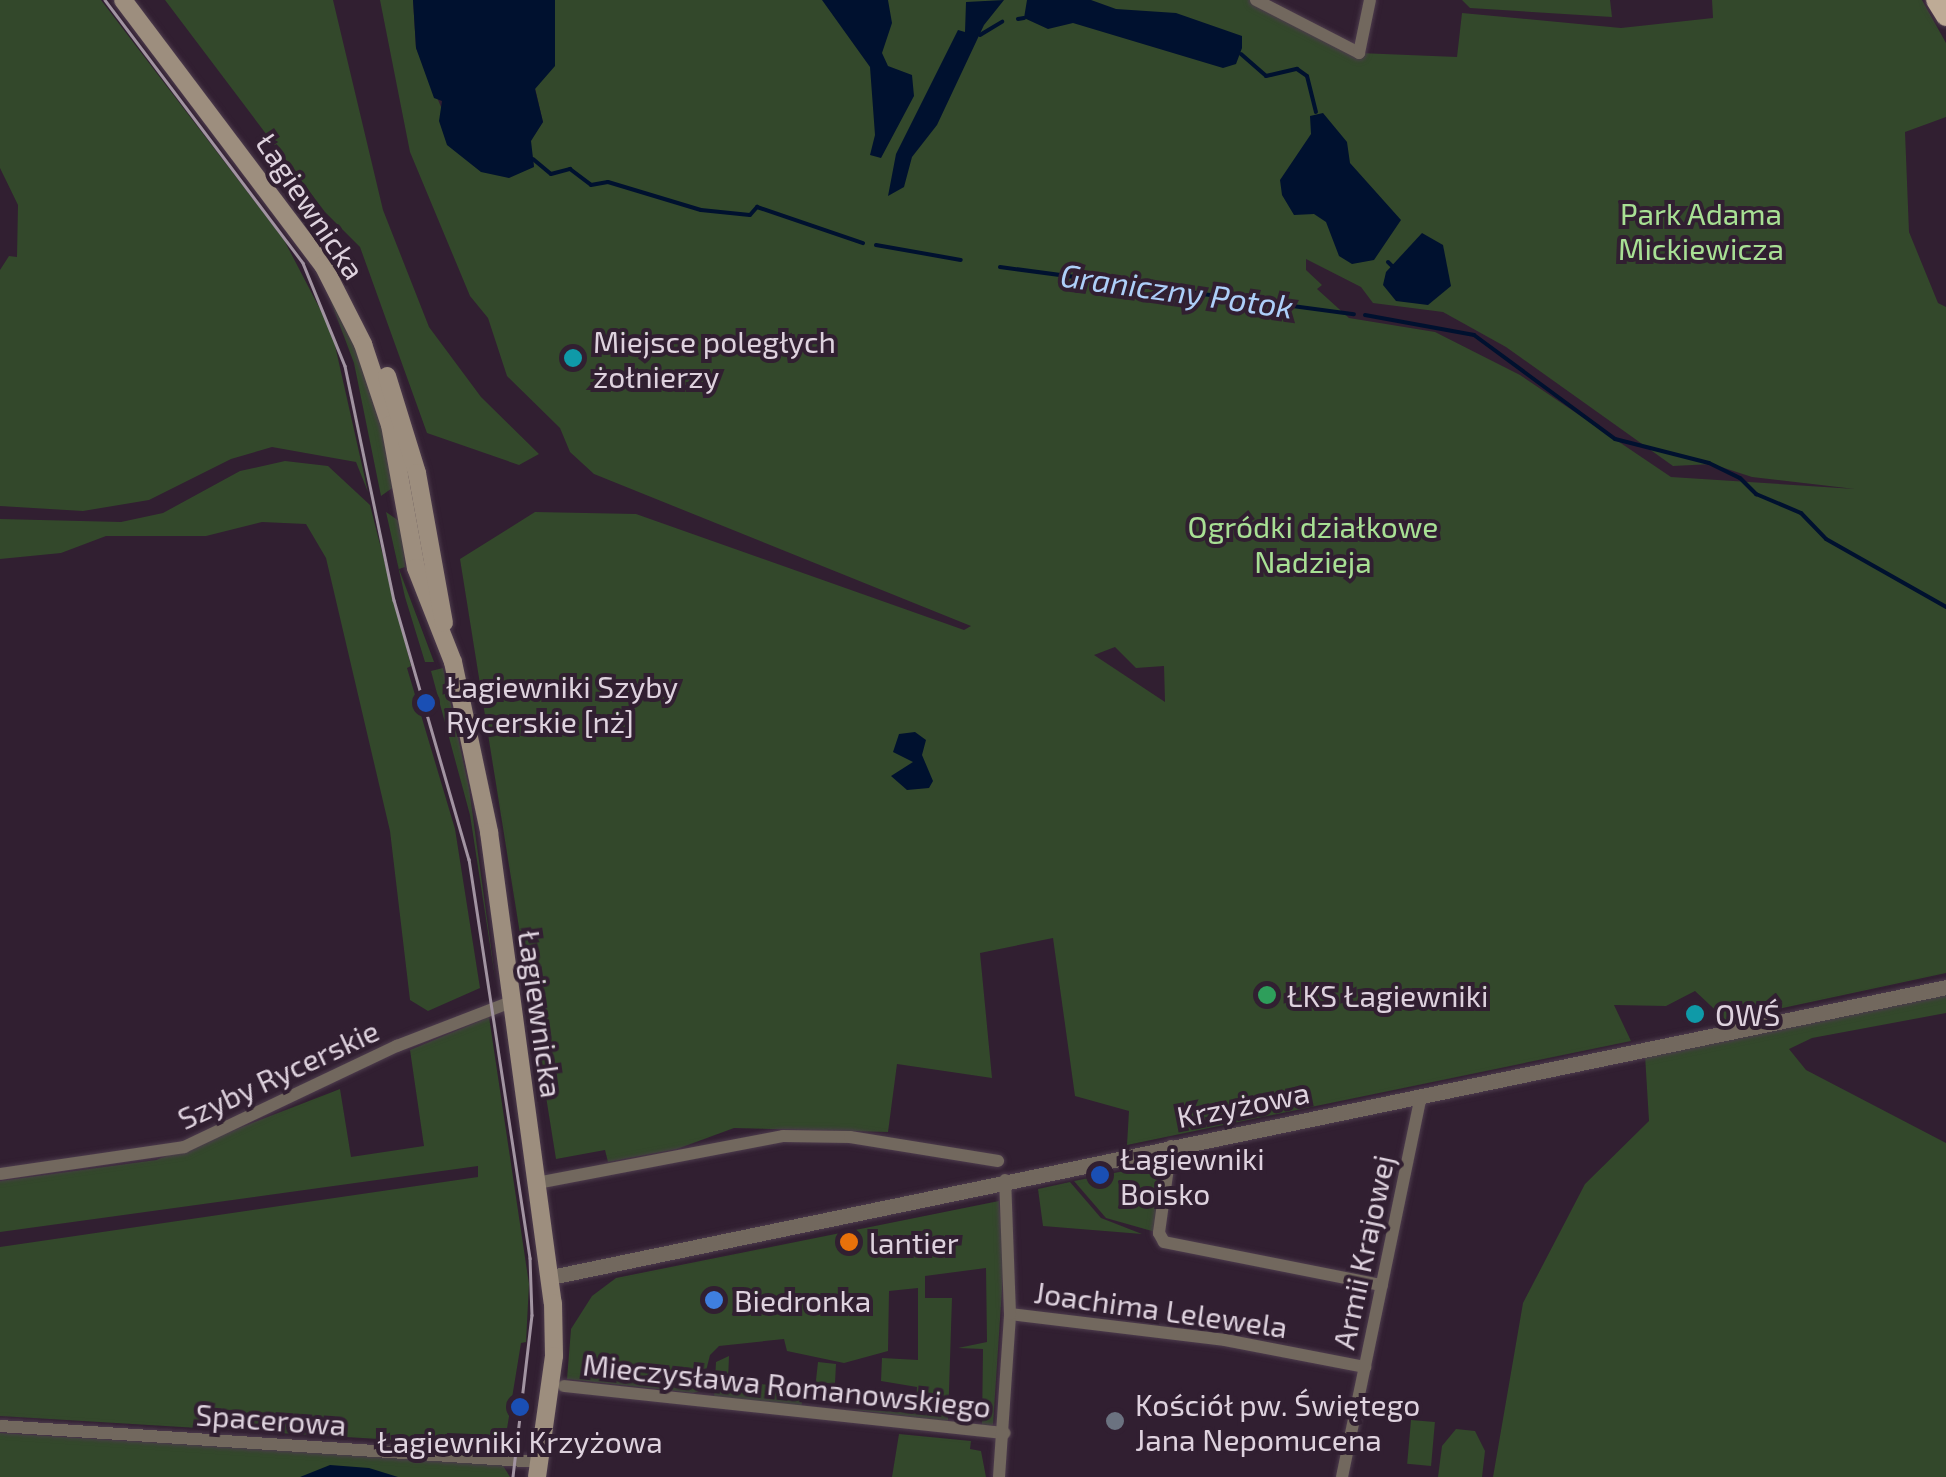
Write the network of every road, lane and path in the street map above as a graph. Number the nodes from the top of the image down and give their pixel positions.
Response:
1 (123, 0) edge
2 (138, 0) edge
3 (1256, 0) edge
4 (1370, 0) edge
5 (1936, 0) edge
6 (1946, 16) edge
7 (447, 643) junction
8 (1946, 987) edge
9 (510, 1002) junction
10 (1420, 1096) junction
11 (1172, 1146) junction
12 (998, 1161) dead end
13 (0, 1174) edge
14 (1005, 1180) junction
15 (537, 1183) junction
16 (550, 1277) junction
17 (1382, 1285) junction
18 (1010, 1314) junction
19 (1365, 1367) junction
20 (564, 1386) dead end
21 (0, 1426) edge
22 (1004, 1433) junction
23 (538, 1469) edge
24 (999, 1477) edge
25 (1342, 1477) edge

1 - 7 main road, Łagiewnicka
2 - 7 main road, Łagiewnicka
3 - 4 street
5 - 6 main road
7 - 9 main road, Łagiewnicka
8 - 10 street, Krzyżowa
9 - 13 street, Szyby Rycerskie
9 - 15 main road, Łagiewnicka
10 - 11 street, Krzyżowa
10 - 17 street, Armii Krajowej
11 - 14 street, Krzyżowa
11 - 17 street
12 - 15 street
14 - 16 street, Krzyżowa
14 - 18 street
15 - 16 main road, Łagiewnicka
16 - 23 main road, Łagiewnicka
17 - 19 street, Armii Krajowej
18 - 19 street, Joachima Lelewela
18 - 22 street
19 - 25 street, Armii Krajowej
20 - 22 street, Mieczysława Romanowskiego
21 - 23 street, Spacerowa
22 - 24 street

